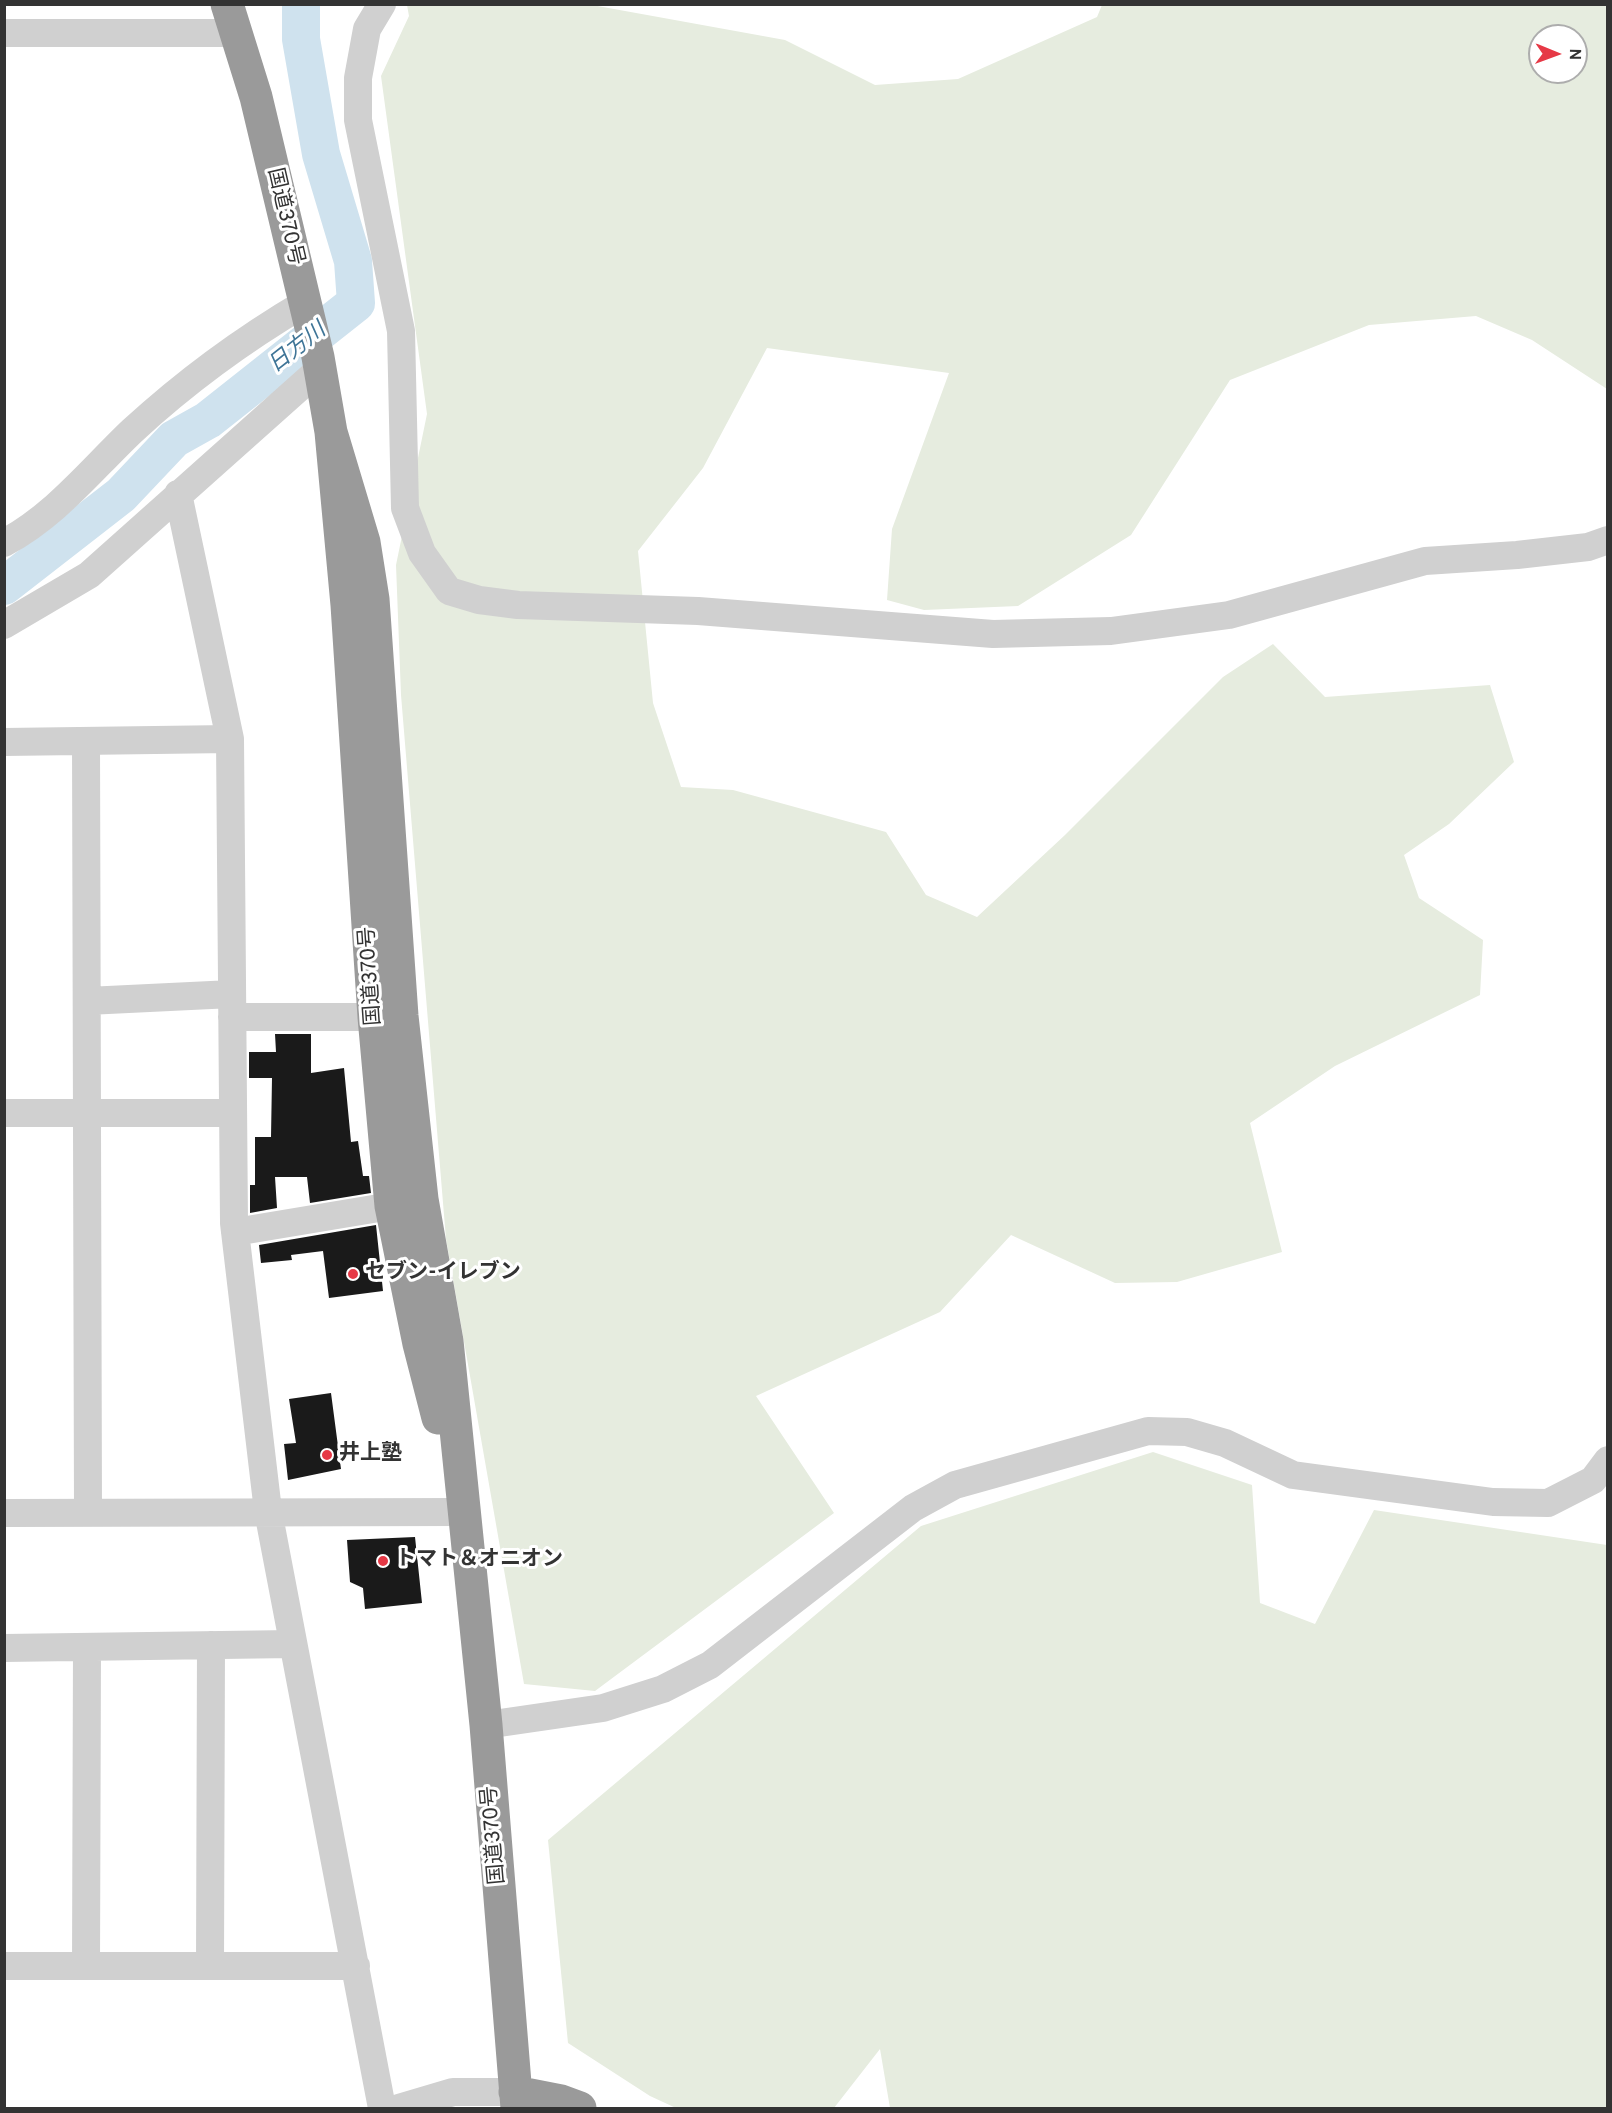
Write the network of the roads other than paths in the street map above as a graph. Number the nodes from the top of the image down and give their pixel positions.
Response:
1 (382, 4) edge
2 (364, 17) edge
3 (232, 19) edge
4 (4, 33) edge
5 (305, 306) junction
6 (319, 363) junction
7 (331, 432) junction
8 (178, 494) junction
9 (1608, 540) edge
10 (4, 543) edge
11 (4, 625) edge
12 (230, 739) junction
13 (86, 741) junction
14 (4, 742) edge
15 (87, 1001) junction
16 (232, 1005) junction
17 (374, 1017) junction
18 (4, 1113) edge
19 (87, 1113) junction
20 (233, 1113) junction
21 (391, 1206) junction
22 (235, 1232) junction
23 (1603, 1478) edge
24 (268, 1511) junction
25 (88, 1512) junction
26 (463, 1512) junction
27 (4, 1513) edge
28 (293, 1644) junction
29 (211, 1645) junction
30 (87, 1647) junction
31 (4, 1648) edge
32 (486, 1725) junction
33 (4, 1966) edge
34 (86, 1966) junction
35 (210, 1966) junction
36 (356, 1966) junction
37 (516, 2100) edge
38 (382, 2109) edge
39 (399, 2109) edge
40 (580, 2109) edge

1 - 2 street
2 - 9 street
3 - 4 street
3 - 5 highway, 国道370号
5 - 6 highway, 国道370号
5 - 10 street
6 - 7 highway, 国道370号
6 - 8 street
7 - 17 highway, 国道370号
7 - 26 highway, 国道370号
8 - 11 street
8 - 12 street
12 - 13 street
12 - 16 street
13 - 14 street
13 - 15 street
15 - 16 street
15 - 19 street
16 - 17 street
16 - 20 street
17 - 21 highway, 国道370号
18 - 19 street
19 - 20 street
19 - 25 street
20 - 22 street
21 - 22 street
21 - 26 highway, 国道370号
22 - 24 street
23 - 32 street
24 - 25 street
24 - 26 street
24 - 28 street
25 - 27 street
26 - 32 highway, 国道370号
28 - 29 street
28 - 36 street
29 - 30 street
29 - 35 street
30 - 31 street
30 - 34 street
32 - 37 highway, 国道370号
33 - 34 street
34 - 35 street
35 - 36 street
36 - 38 street
37 - 39 street
37 - 40 highway

